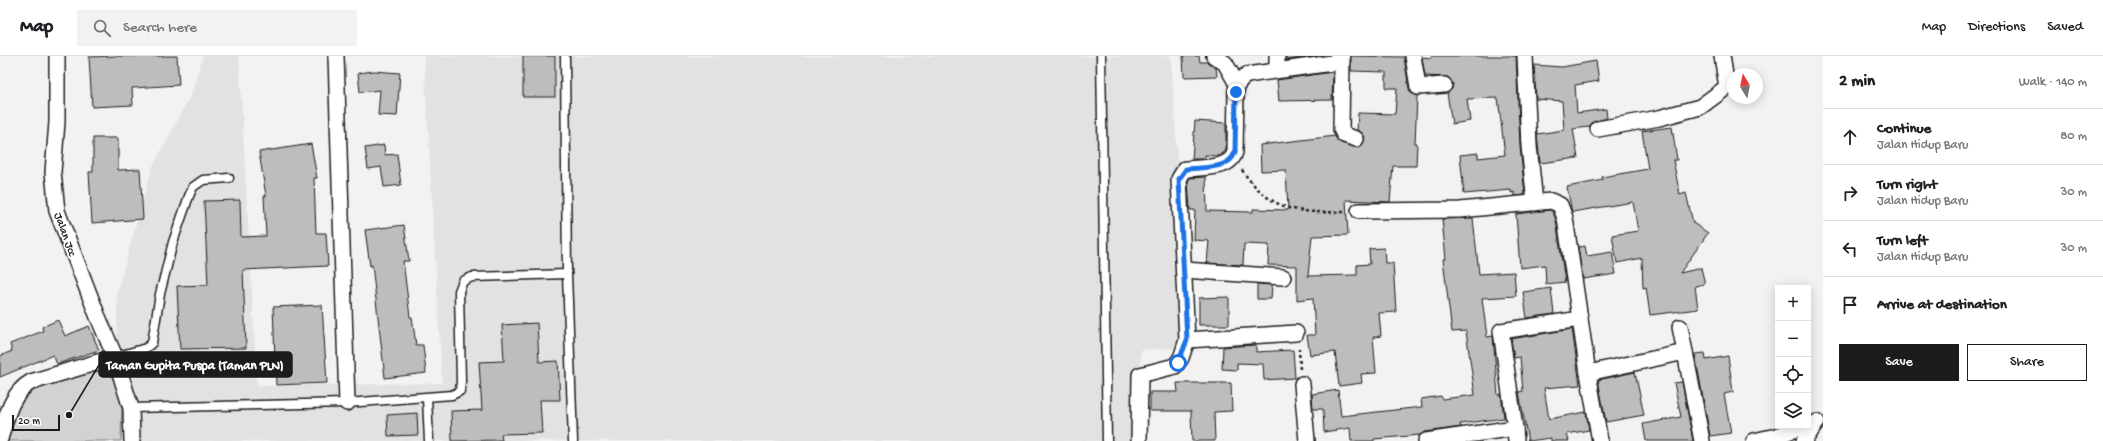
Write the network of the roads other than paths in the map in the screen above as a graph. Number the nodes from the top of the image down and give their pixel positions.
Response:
1 (56, 56) edge
2 (336, 56) edge
3 (565, 56) edge
4 (1100, 56) edge
5 (1214, 56) edge
6 (1413, 56) edge
7 (1524, 56) edge
8 (1722, 56) edge
9 (1341, 57) edge
10 (1277, 63) edge
11 (1237, 84) junction
12 (1444, 85) dead end
13 (1598, 129) dead end
14 (1356, 139) dead end
15 (228, 178) dead end
16 (1536, 203) junction
17 (1359, 212) road end
18 (1184, 270) junction
19 (567, 274) junction
20 (1283, 277) dead end
21 (1580, 319) junction
22 (1680, 327) dead end
23 (1296, 333) road end
24 (1187, 340) junction
25 (1685, 352) junction
26 (115, 357) junction
27 (1588, 373) junction
28 (1302, 384) road end
29 (427, 398) junction
30 (347, 403) junction
31 (131, 408) junction
32 (1813, 423) edge
33 (1515, 434) edge
34 (0, 439) edge
35 (132, 441) edge
36 (429, 441) edge
37 (573, 441) edge
38 (1107, 441) edge
39 (1139, 441) edge
40 (1307, 441) edge
41 (1426, 441) edge
42 (1600, 441) edge
43 (1702, 441) edge
44 (1754, 441) edge
45 (1804, 441) edge

1 - 26 street, Jalan Jcc
2 - 30 street
3 - 19 lane
4 - 38 lane
5 - 11 street
6 - 12 street
7 - 16 street
8 - 13 street
9 - 10 street
9 - 14 street
10 - 11 street
11 - 18 street
15 - 26 lane
16 - 17 street
16 - 21 street
18 - 20 street
18 - 24 street
19 - 29 lane
19 - 37 lane
21 - 27 street
21 - 33 street
22 - 25 street
23 - 24 street
24 - 39 street
25 - 27 street
25 - 43 street
26 - 31 street, Jalan Jcc
26 - 34 street
27 - 42 street
28 - 40 street
29 - 30 lane
29 - 36 lane
30 - 31 lane
31 - 35 street, Jalan Jcc
32 - 44 street
32 - 45 street
33 - 41 street

